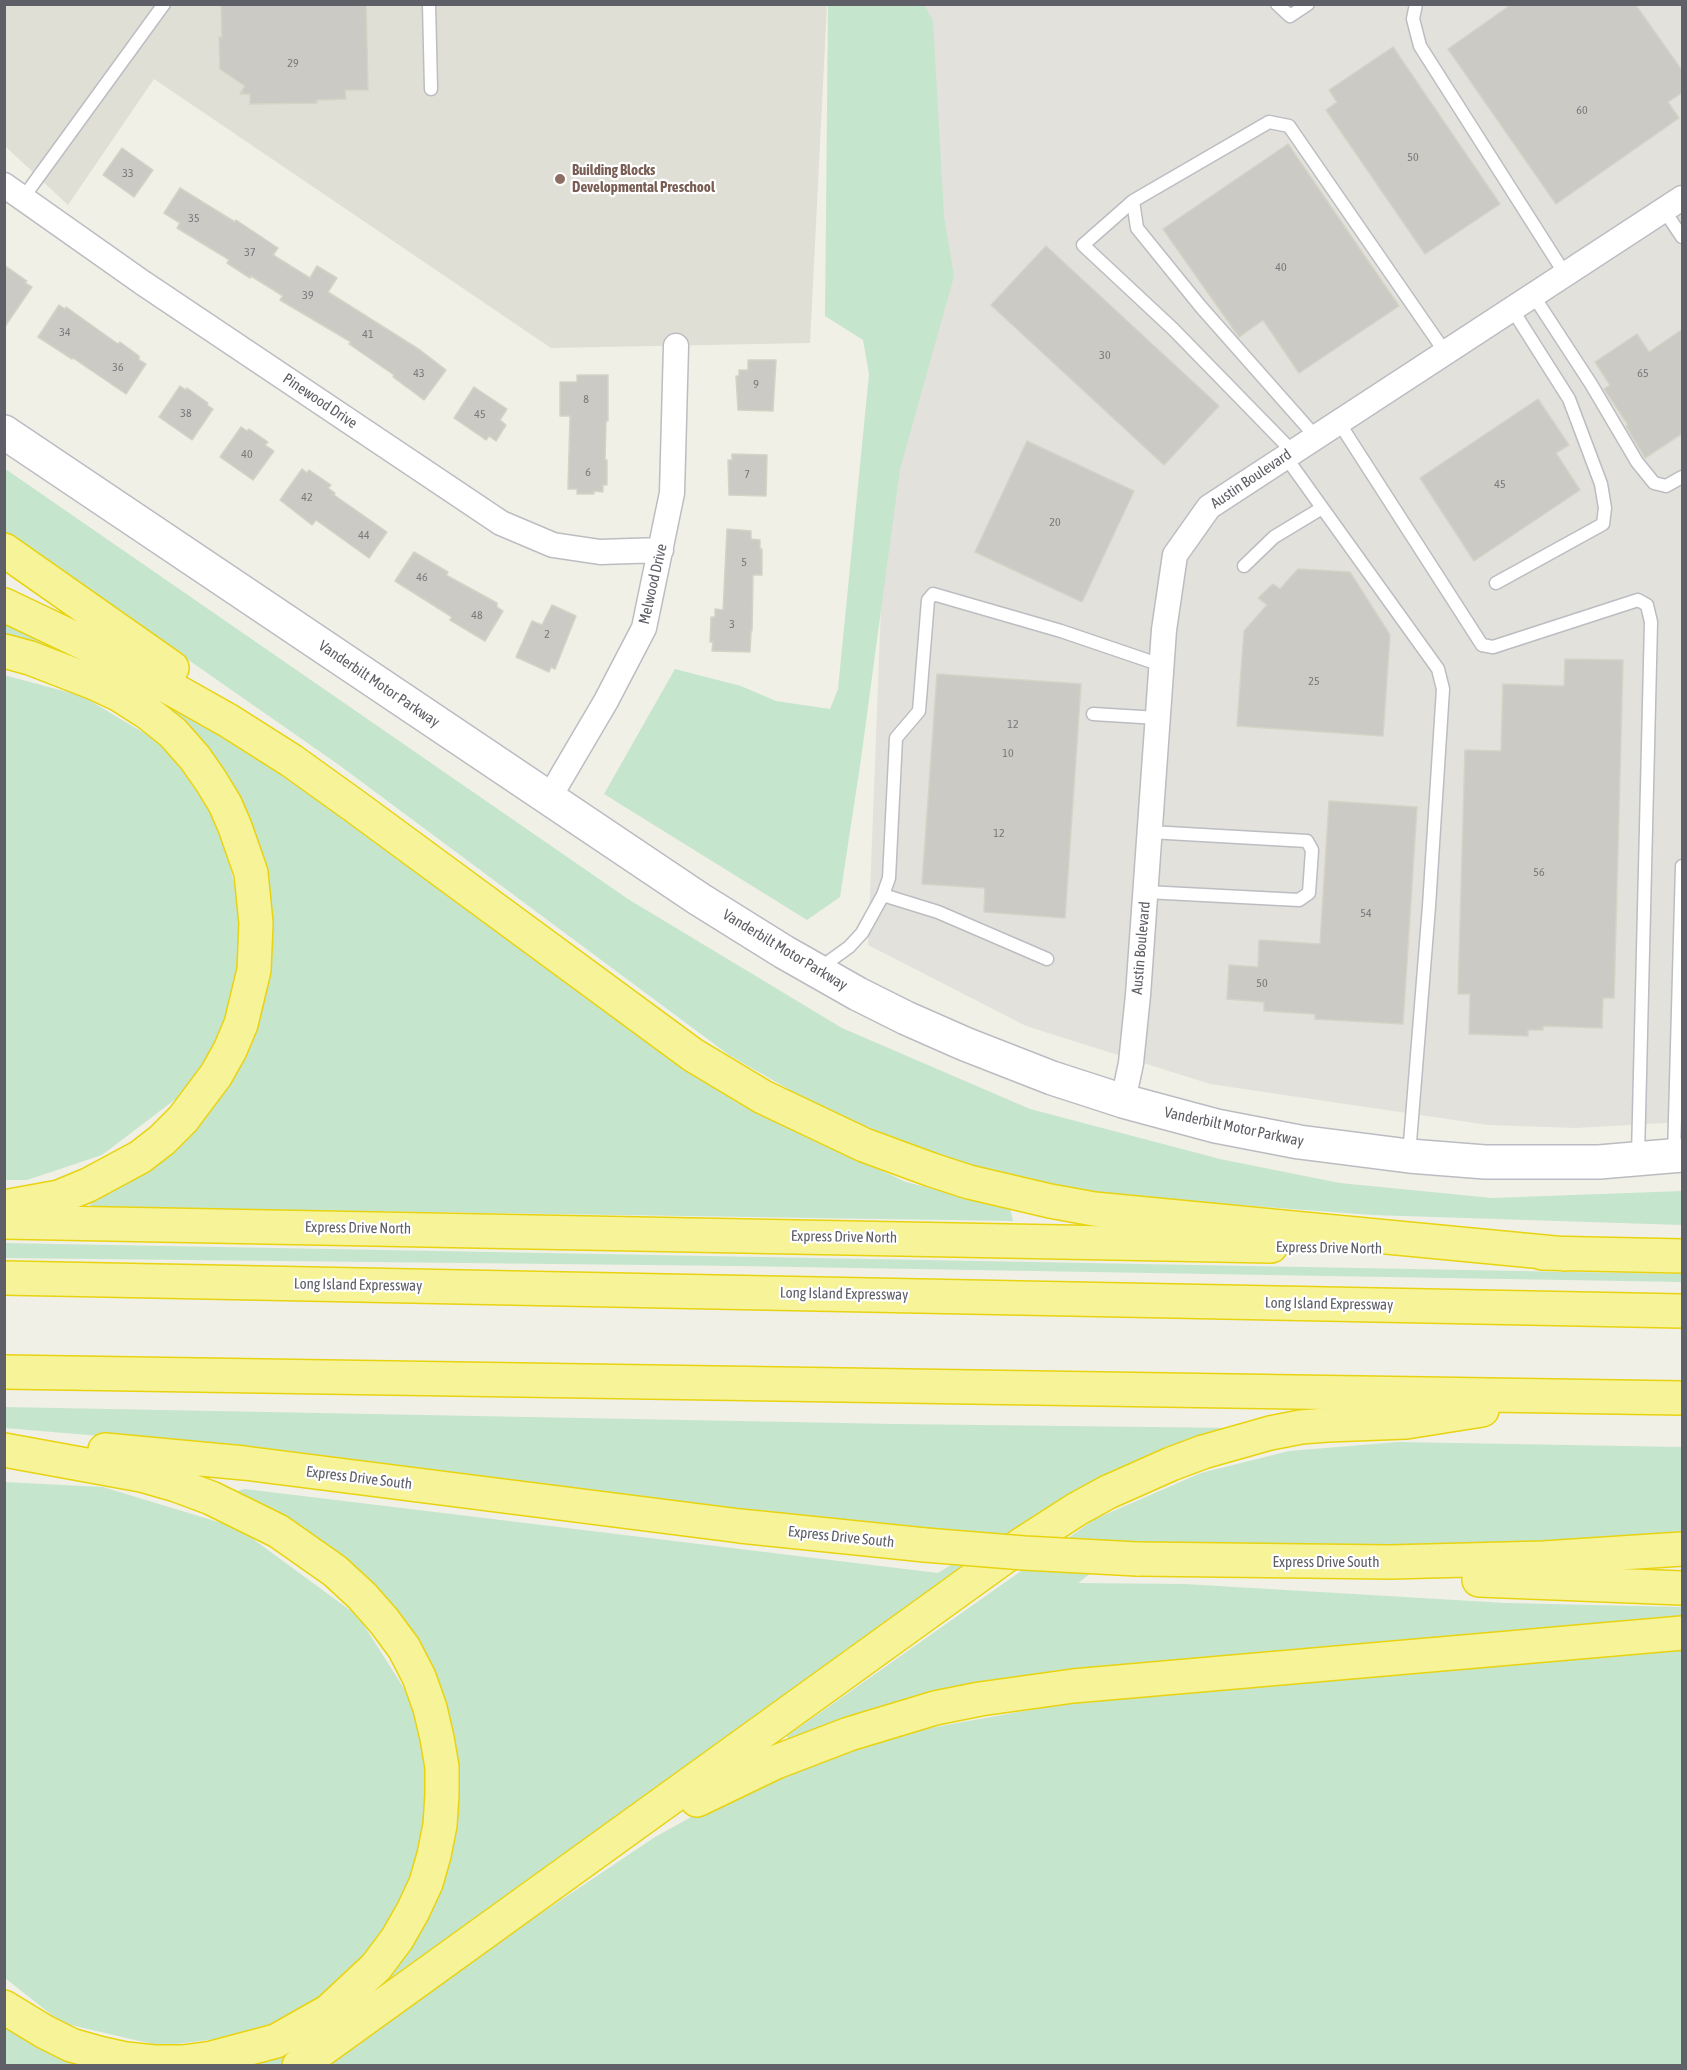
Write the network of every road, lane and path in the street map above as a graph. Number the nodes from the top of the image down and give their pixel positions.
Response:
1 (164, 4) edge
2 (429, 4) edge
3 (1277, 4) edge
4 (1308, 4) edge
5 (1416, 4) edge
6 (431, 89) dead end
7 (14, 192) edge
8 (1133, 201) junction
9 (1673, 204) edge
10 (1683, 237) edge
11 (1565, 274) junction
12 (1533, 296) junction
13 (1512, 309) junction
14 (676, 346) dead end
15 (1445, 352) junction
16 (1338, 422) junction
17 (4, 432) edge
18 (1315, 436) junction
19 (1288, 453) junction
20 (1683, 477) edge
21 (1322, 508) junction
22 (4, 550) edge
23 (661, 550) junction
24 (1244, 566) dead end
25 (1496, 583) dead end
26 (4, 604) edge
27 (4, 651) edge
28 (1161, 665) junction
29 (1093, 714) dead end
30 (1158, 718) junction
31 (292, 761) junction
32 (549, 798) junction
33 (1150, 832) junction
34 (1683, 866) edge
35 (1146, 892) junction
36 (883, 895) junction
37 (1047, 959) dead end
38 (817, 971) junction
39 (1123, 1101) junction
40 (1409, 1156) junction
41 (1678, 1156) edge
42 (1638, 1159) junction
43 (4, 1207) edge
44 (4, 1222) edge
45 (1565, 1254) junction
46 (1683, 1256) edge
47 (4, 1278) edge
48 (1683, 1311) edge
49 (4, 1372) edge
50 (1573, 1396) junction
51 (1683, 1398) edge
52 (4, 1443) edge
53 (4, 1450) edge
54 (1683, 1549) edge
55 (1310, 1563) junction
56 (1683, 1588) edge
57 (1683, 1633) edge
58 (562, 1877) junction
59 (4, 2007) edge
60 (299, 2066) edge

1 - 7 lane
2 - 6 lane
3 - 4 lane
5 - 11 lane
7 - 23 street, Pinewood Drive
8 - 15 lane
8 - 18 lane
8 - 19 lane
9 - 10 lane
9 - 11 street, Austin Boulevard
11 - 12 street, Austin Boulevard
12 - 13 street, Austin Boulevard
12 - 20 lane
13 - 15 street, Austin Boulevard
13 - 25 lane
14 - 23 street, Melwood Drive
15 - 16 street, Austin Boulevard
16 - 18 street, Austin Boulevard
16 - 42 lane
17 - 32 main road, Vanderbilt Motor Parkway
18 - 19 street, Austin Boulevard
19 - 21 lane
19 - 28 street, Austin Boulevard
21 - 24 lane
21 - 40 lane
22 - 31 highway
23 - 32 street, Melwood Drive
26 - 31 highway
27 - 43 highway
28 - 30 street, Austin Boulevard
28 - 36 lane
29 - 30 lane
30 - 33 street, Austin Boulevard
31 - 45 highway
32 - 38 main road, Vanderbilt Motor Parkway
33 - 35 street, Austin Boulevard
33 - 35 lane
34 - 41 lane
35 - 39 street, Austin Boulevard
36 - 37 lane
36 - 38 lane
38 - 39 main road, Vanderbilt Motor Parkway
39 - 40 main road, Vanderbilt Motor Parkway
40 - 42 main road, Vanderbilt Motor Parkway
41 - 42 main road, Vanderbilt Motor Parkway
44 - 45 highway, Express Drive North
45 - 46 highway, Express Drive North
47 - 48 highway, Long Island Expressway
49 - 50 highway
50 - 51 highway
50 - 58 highway
52 - 55 highway, Express Drive South, bridge
53 - 59 highway
54 - 55 highway, Express Drive South
55 - 56 highway
57 - 58 highway
58 - 60 highway

